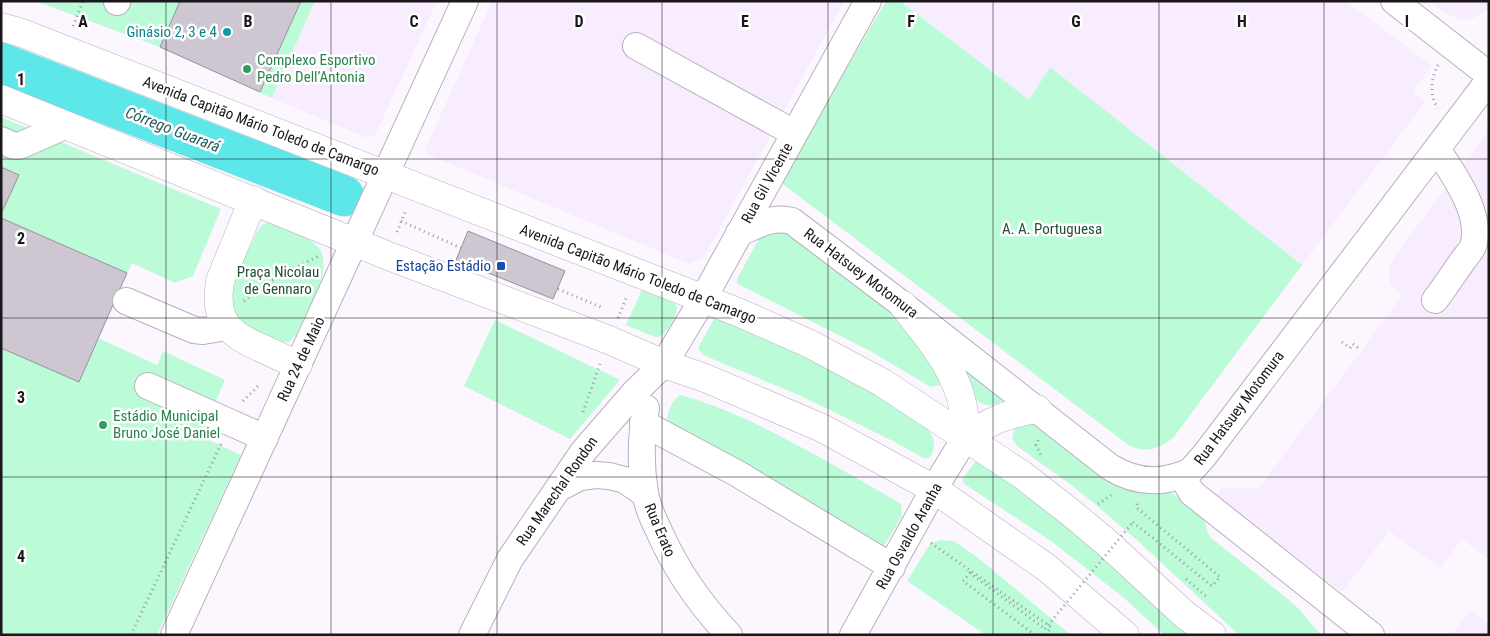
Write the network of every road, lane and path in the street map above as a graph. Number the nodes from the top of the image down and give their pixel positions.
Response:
1 (465, 1) edge
2 (868, 1) edge
3 (1394, 1) edge
4 (1, 27) edge
5 (636, 46) dead end
6 (1452, 46) junction
7 (1489, 75) edge
8 (1489, 80) edge
9 (1, 99) edge
10 (67, 125) junction
11 (1453, 128) junction
12 (794, 133) junction
13 (1, 140) edge
14 (1436, 149) junction
15 (382, 183) junction
16 (417, 187) junction
17 (252, 200) junction
18 (402, 221) junction
19 (740, 233) junction
20 (359, 234) junction
21 (461, 248) dead end
22 (322, 255) dead end
23 (386, 255) junction
24 (558, 288) dead end
25 (703, 299) junction
26 (1435, 300) dead end
27 (126, 301) dead end
28 (903, 305) junction
29 (619, 316) dead end
30 (224, 323) junction
31 (1342, 342) dead end
32 (1362, 350) dead end
33 (286, 360) junction
34 (657, 371) junction
35 (148, 386) dead end
36 (1037, 409) junction
37 (231, 423) junction
38 (643, 424) junction
39 (265, 438) junction
40 (965, 438) junction
41 (1181, 475) junction
42 (559, 488) junction
43 (934, 489) junction
44 (645, 494) junction
45 (1137, 508) dead end
46 (912, 531) junction
47 (892, 567) junction
48 (1194, 625) edge
49 (132, 635) edge
50 (174, 635) edge
51 (472, 635) edge
52 (729, 635) edge
53 (853, 635) edge
54 (1034, 635) edge
55 (1046, 635) edge
56 (1125, 635) edge
57 (1212, 635) edge
58 (1371, 635) edge

1 - 15 street, Rua 24 de Maio
2 - 12 street, Rua Gil Vicente
3 - 6 street
4 - 15 main road, Avenida Capitão Mário Toledo de Camargo
5 - 12 street
6 - 7 street
6 - 11 path
8 - 11 street, Rua Hatsuey Motomura
9 - 10 main road
10 - 13 street
10 - 17 main road
11 - 14 street, Rua Hatsuey Motomura
12 - 19 street, Rua Gil Vicente
14 - 26 street
14 - 41 street, Rua Hatsuey Motomura
15 - 16 main road, Avenida Capitão Mário Toledo de Camargo
15 - 20 street, Rua 24 de Maio
16 - 18 path
16 - 25 main road, Avenida Capitão Mário Toledo de Camargo
17 - 20 main road
17 - 30 main road
18 - 21 path
18 - 23 path
19 - 25 street, Rua Gil Vicente
19 - 28 street, Rua Hatsuey Motomura
20 - 23 main road
20 - 33 street, Rua 24 de Maio
22 - 30 path
23 - 34 main road
24 - 29 path
25 - 34 street, Rua Gil Vicente
25 - 40 main road, Avenida Capitão Mário Toledo de Camargo
27 - 30 street
28 - 36 street, Rua Hatsuey Motomura
28 - 40 main road
30 - 33 main road
31 - 32 path
33 - 37 path
33 - 39 street, Rua 24 de Maio
34 - 38 street, Rua Erato
34 - 42 street, Rua Marechal Rondon
34 - 43 main road
35 - 37 street
36 - 40 main road
36 - 41 street, Rua Hatsuey Motomura
37 - 39 street
37 - 49 path
38 - 44 street, Rua Erato
38 - 47 street
39 - 50 street, Rua 24 de Maio
40 - 43 street, Rua Osvaldo Aranha
40 - 48 main road, Avenida Capitão Mário Toledo de Camargo
41 - 58 street
42 - 44 street
42 - 51 street, Rua Marechal Rondon
43 - 46 street, Rua Osvaldo Aranha
43 - 56 main road
44 - 52 street, Rua Erato
45 - 54 path, bridge
46 - 47 street, Rua Osvaldo Aranha
46 - 55 path
47 - 53 street, Rua Osvaldo Aranha
48 - 57 main road, Avenida Capitão Mário Toledo de Camargo

